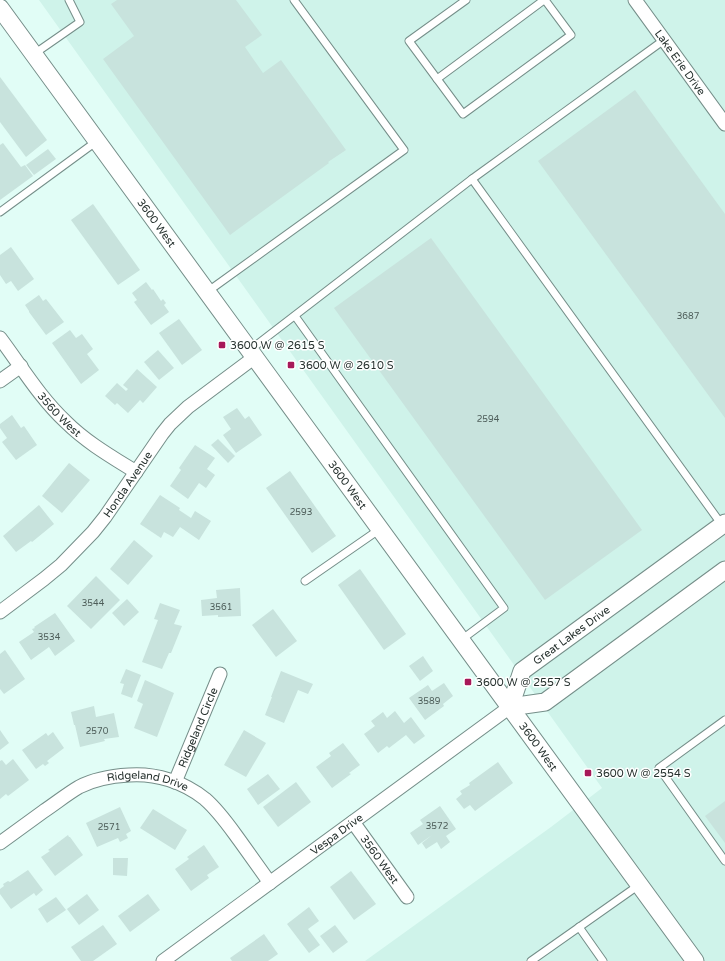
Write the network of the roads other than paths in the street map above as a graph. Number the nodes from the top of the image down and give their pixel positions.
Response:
1 (69, 0) edge
2 (294, 0) edge
3 (466, 0) edge
4 (544, 0) edge
5 (635, 0) edge
6 (0, 8) edge
7 (664, 40) junction
8 (34, 54) junction
9 (437, 79) junction
10 (725, 124) edge
11 (97, 141) junction
12 (472, 179) junction
13 (0, 212) edge
14 (207, 292) junction
15 (295, 316) junction
16 (0, 338) edge
17 (252, 354) junction
18 (21, 366) junction
19 (0, 381) edge
20 (136, 472) junction
21 (724, 524) edge
22 (380, 529) junction
23 (725, 570) edge
24 (305, 581) dead end
25 (0, 612) edge
26 (461, 640) junction
27 (220, 674) dead end
28 (510, 707) junction
29 (725, 720) edge
30 (175, 782) junction
31 (353, 822) junction
32 (0, 843) edge
33 (725, 861) edge
34 (270, 883) junction
35 (640, 885) junction
36 (407, 897) dead end
37 (579, 927) junction
38 (541, 958) edge
39 (163, 961) edge
40 (531, 961) edge
41 (603, 961) edge
42 (695, 961) edge

1 - 8 lane
2 - 14 lane
3 - 9 lane
4 - 9 lane
4 - 9 lane
5 - 7 street, Lake Erie Drive
6 - 8 street, 3600 West
7 - 10 street, Lake Erie Drive
7 - 12 lane
8 - 11 street, 3600 West
11 - 13 lane
11 - 14 street, 3600 West
12 - 15 lane
12 - 21 lane
14 - 17 street, 3600 West
15 - 17 lane
15 - 26 lane
16 - 18 street, 3560 West
17 - 20 street, Honda Avenue
17 - 22 street, 3600 West
18 - 19 street
18 - 20 street, 3560 West
20 - 25 street, Honda Avenue
21 - 28 street, Great Lakes Drive
22 - 24 lane
22 - 26 street, 3600 West
23 - 28 street
26 - 28 street, 3600 West
27 - 30 street, Ridgeland Circle
28 - 31 street, Vespa Drive
28 - 35 street, 3600 West
29 - 33 lane
30 - 32 street, Ridgeland Drive
30 - 34 street, Ridgeland Drive
31 - 34 street, Vespa Drive
31 - 36 street, 3560 West
34 - 39 street, Vespa Drive
35 - 37 lane
35 - 42 street, 3600 West
37 - 38 lane
37 - 41 lane
38 - 40 lane

